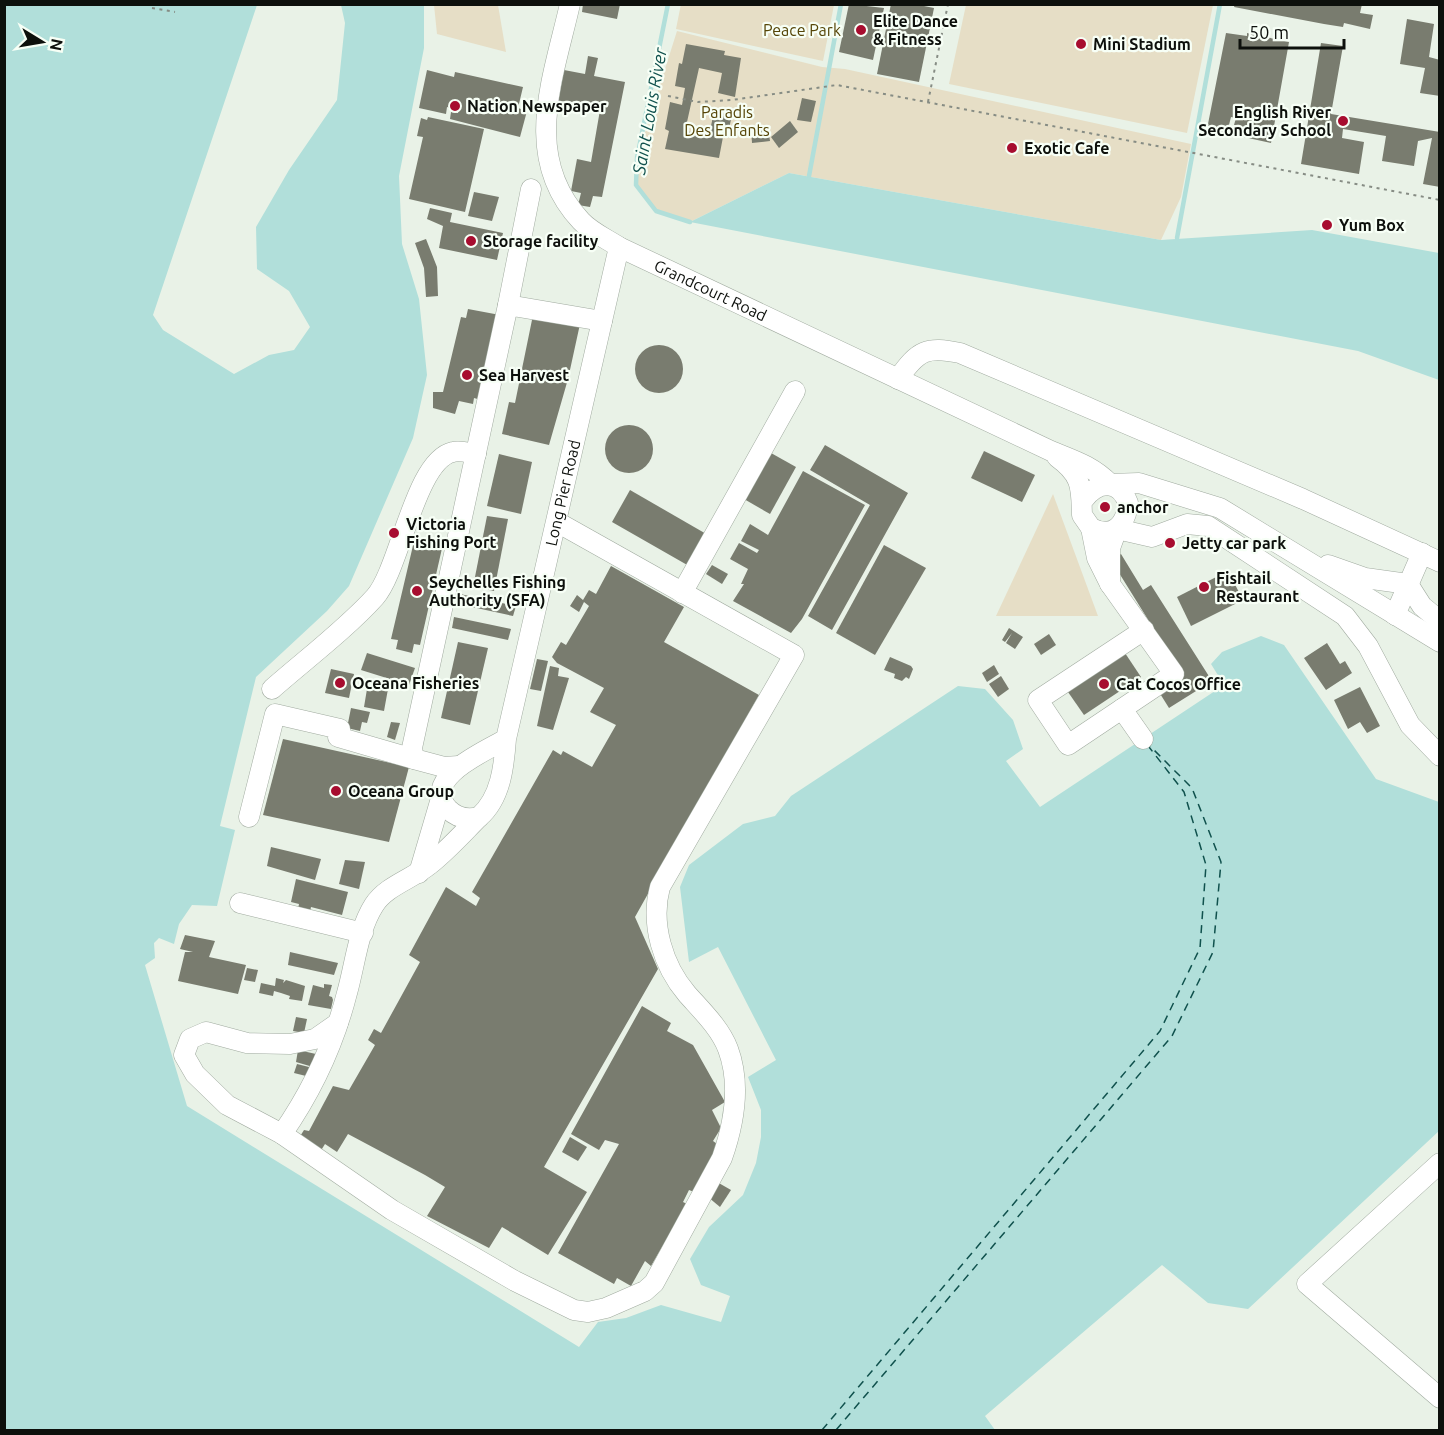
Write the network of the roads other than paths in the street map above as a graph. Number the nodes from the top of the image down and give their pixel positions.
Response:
1 (554, 4) edge
2 (568, 13) edge
3 (531, 189) dead end
4 (619, 247) junction
5 (508, 305) junction
6 (602, 321) junction
7 (898, 379) junction
8 (795, 392) dead end
9 (1051, 452) junction
10 (476, 454) junction
11 (1110, 484) junction
12 (1191, 497) junction
13 (1084, 499) junction
14 (1124, 519) junction
15 (556, 522) junction
16 (1091, 528) junction
17 (1297, 555) junction
18 (1431, 557) edge
19 (1110, 584) junction
20 (1408, 584) junction
21 (682, 593) junction
22 (1395, 615) junction
23 (1440, 621) edge
24 (1144, 630) junction
25 (1440, 642) edge
26 (272, 689) dead end
27 (1122, 709) junction
28 (506, 739) junction
29 (1143, 739) dead end
30 (1440, 756) edge
31 (414, 759) junction
32 (459, 766) junction
33 (442, 795) junction
34 (249, 817) dead end
35 (479, 817) junction
36 (419, 873) junction
37 (240, 903) dead end
38 (363, 933) junction
39 (338, 1023) junction
40 (282, 1134) junction
41 (1440, 1162) edge
42 (1440, 1398) edge

1 - 2 street
2 - 4 street, Grandcourt Road
3 - 5 street
4 - 6 street, Long Pier Road
4 - 7 street, Grandcourt Road
5 - 6 street
5 - 10 street
6 - 15 street, Long Pier Road
7 - 9 street, Grandcourt Road
7 - 18 street
8 - 21 street
9 - 11 street
9 - 13 street
10 - 26 street
10 - 31 street
11 - 12 street
11 - 13 street
11 - 14 street
12 - 14 street
12 - 17 street
13 - 16 street
14 - 16 street
14 - 19 street
14 - 30 street
15 - 21 street
15 - 28 street, Long Pier Road
16 - 19 street
17 - 20 street
17 - 22 street
18 - 20 street
19 - 24 street
20 - 22 street
20 - 23 street
21 - 40 street
22 - 25 street
24 - 27 street
24 - 27 street
27 - 29 street
28 - 32 street
28 - 35 street, Long Pier Road
31 - 32 street
31 - 34 street
32 - 33 street
33 - 35 street
33 - 36 street
35 - 36 street, Long Pier Road
36 - 38 street, Long Pier Road
37 - 38 street
38 - 39 street, Long Pier Road
39 - 40 street, Long Pier Road
39 - 40 street
41 - 42 street

